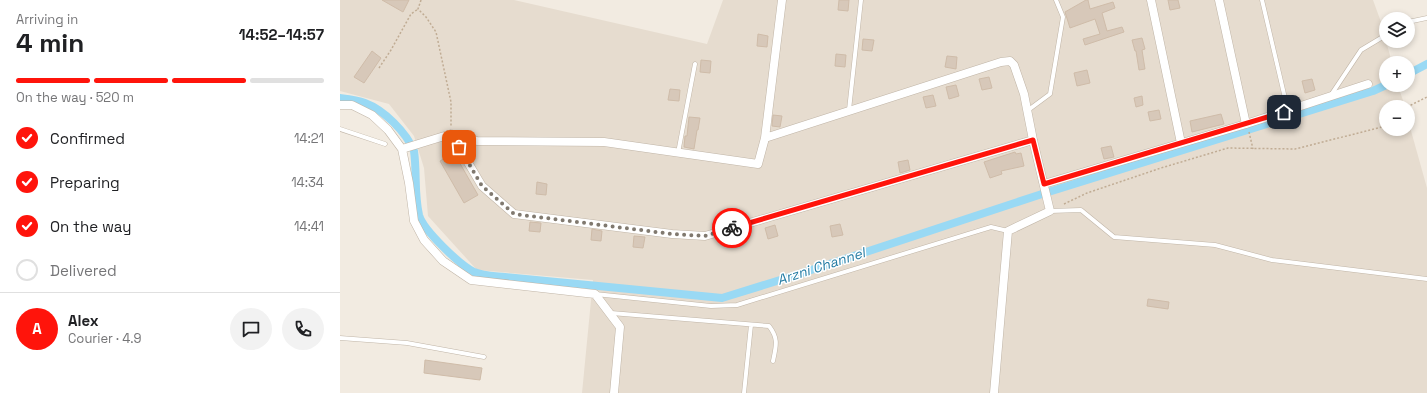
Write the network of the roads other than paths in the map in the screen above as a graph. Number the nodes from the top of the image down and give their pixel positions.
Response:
1 (782, 0) edge
2 (861, 0) edge
3 (1056, 0) edge
4 (1151, 0) edge
5 (1219, 0) edge
6 (1262, 0) edge
7 (1427, 18) edge
8 (1415, 21) edge
9 (1379, 39) edge
10 (695, 64) dead end
11 (1368, 84) dead end
12 (1330, 97) junction
13 (340, 105) edge
14 (849, 111) junction
15 (1027, 111) junction
16 (1288, 111) junction
17 (1246, 124) junction
18 (340, 130) edge
19 (451, 134) junction
20 (765, 138) junction
21 (1033, 140) junction
22 (384, 144) dead end
23 (1181, 144) junction
24 (402, 149) junction
25 (678, 153) junction
26 (1044, 187) junction
27 (1050, 211) junction
28 (1008, 231) junction
29 (1427, 279) edge
30 (595, 294) junction
31 (611, 313) junction
32 (751, 325) junction
33 (340, 338) edge
34 (484, 357) dead end
35 (773, 361) dead end
36 (614, 393) edge
37 (744, 393) edge
38 (994, 393) edge

1 - 20 street
2 - 14 lane
3 - 15 lane
4 - 23 street
5 - 17 street
6 - 16 lane
7 - 8 lane
9 - 12 lane
10 - 25 lane
11 - 12 street
12 - 16 street
13 - 24 street
14 - 15 street
14 - 20 street
15 - 21 street
16 - 17 street
17 - 23 street
18 - 22 lane
19 - 21 street
19 - 24 street
19 - 25 street
20 - 25 street
21 - 26 street
23 - 26 street
24 - 30 street
26 - 27 street
27 - 28 street
27 - 29 lane
28 - 30 lane
28 - 38 street
30 - 31 street
31 - 32 lane
31 - 36 street
32 - 35 lane
32 - 37 lane
33 - 34 lane

